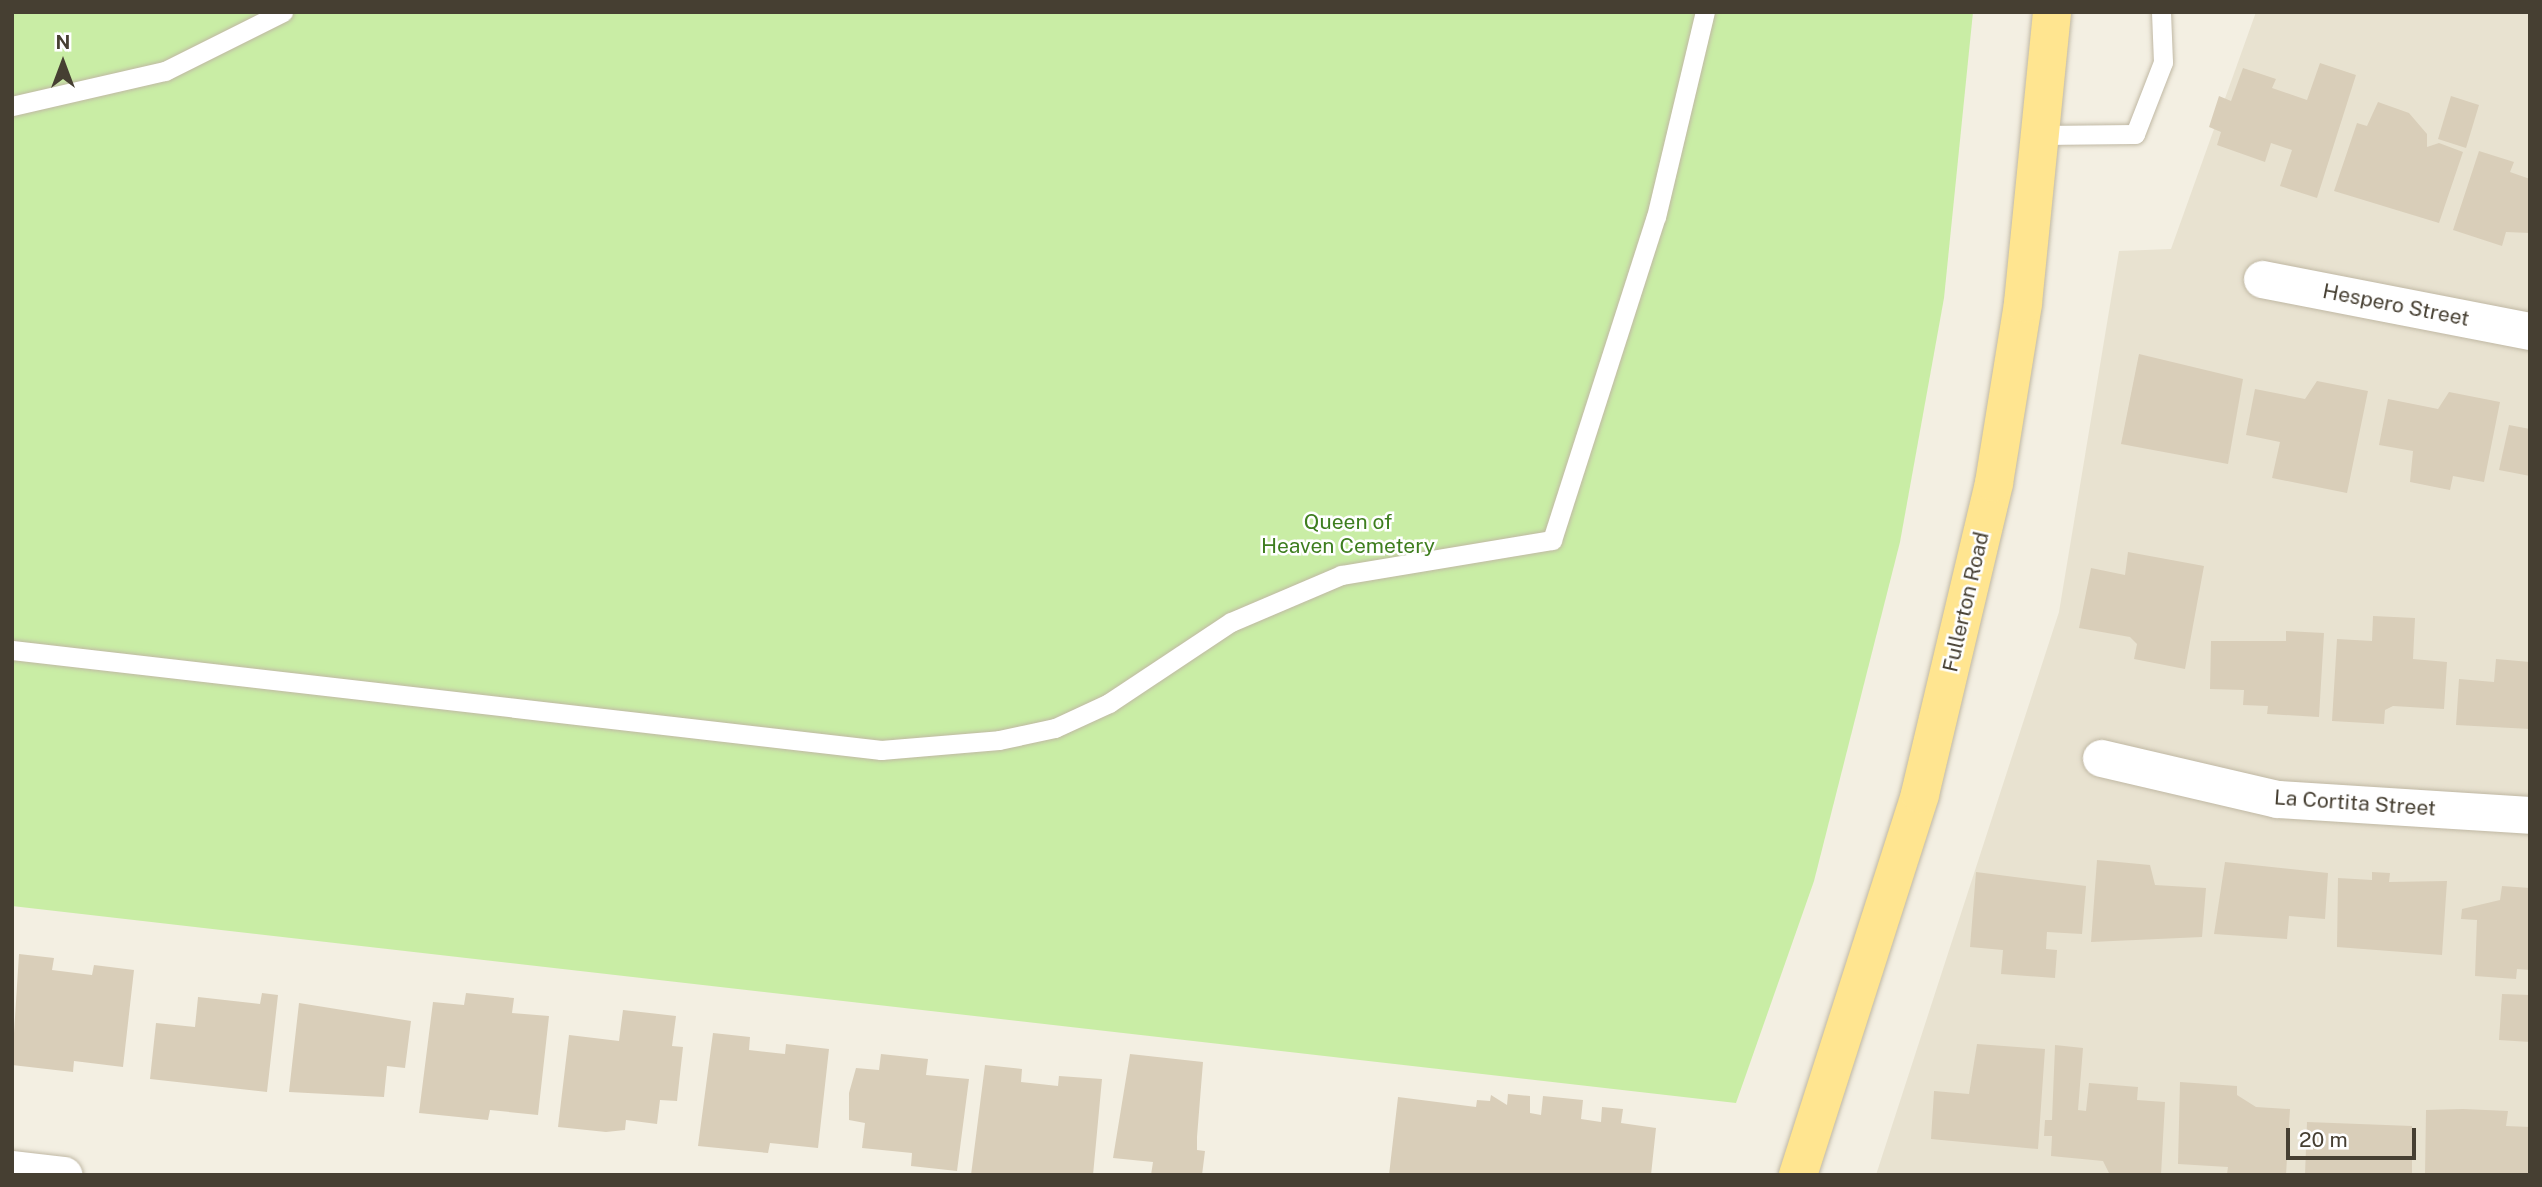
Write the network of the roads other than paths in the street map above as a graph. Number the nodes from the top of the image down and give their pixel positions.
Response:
1 (283, 12) edge
2 (1705, 12) edge
3 (2052, 12) edge
4 (2161, 12) edge
5 (12, 106) edge
6 (2042, 135) junction
7 (2262, 279) dead end
8 (2530, 331) edge
9 (12, 650) edge
10 (2101, 758) dead end
11 (2530, 815) edge
12 (12, 1169) edge
13 (64, 1175) edge
14 (1798, 1175) edge

1 - 5 lane
2 - 9 lane
3 - 6 main road, Fullerton Road
4 - 6 lane
6 - 14 main road, Fullerton Road
7 - 8 street, Hespero Street
10 - 11 street, La Cortita Street
12 - 13 street

